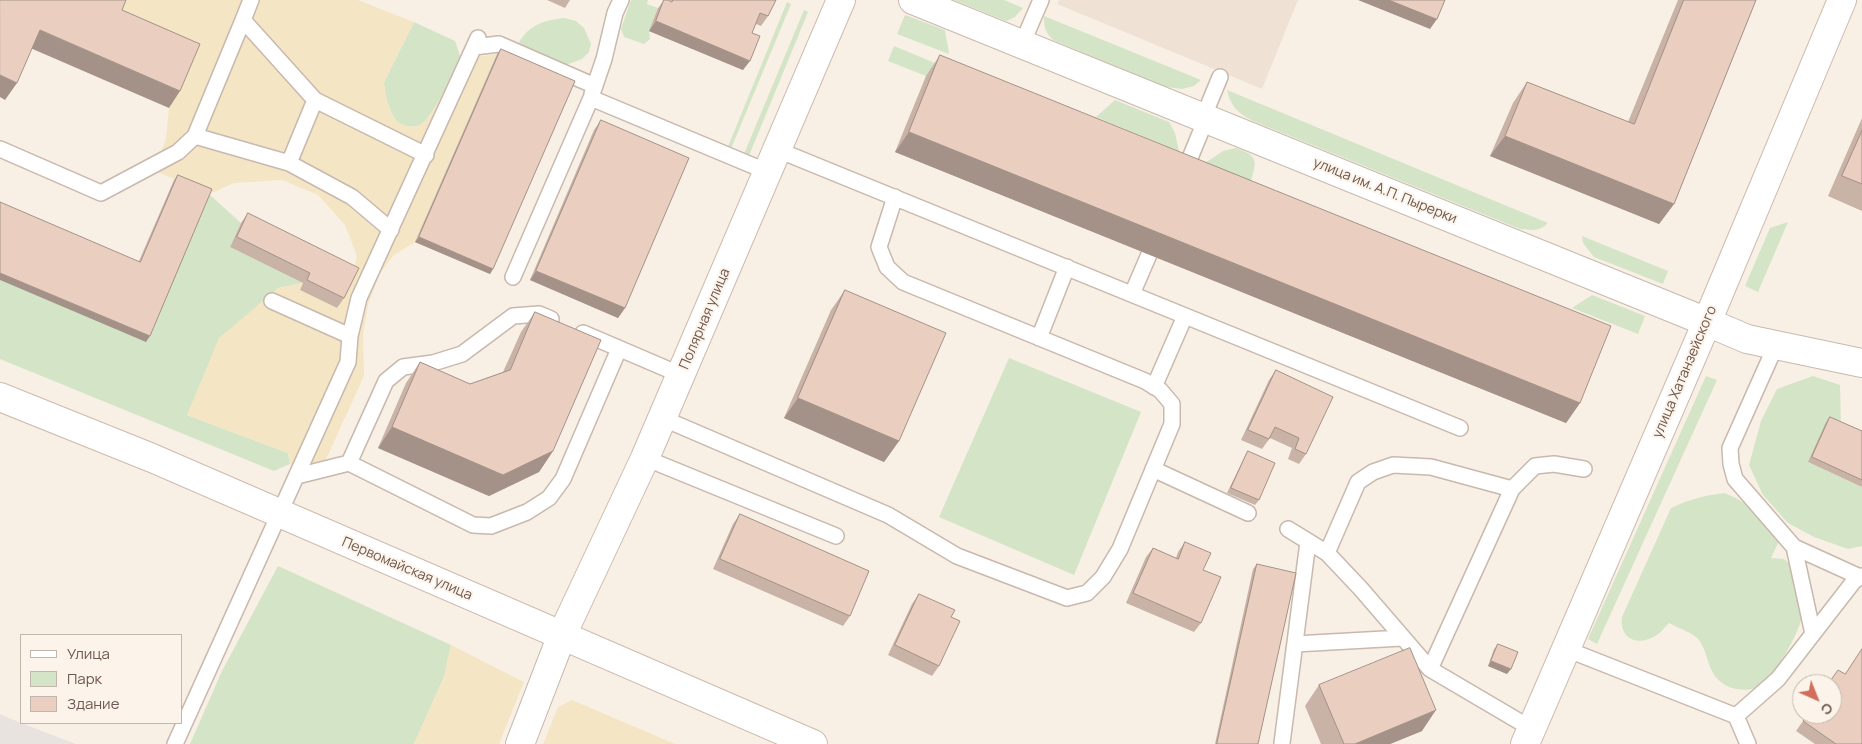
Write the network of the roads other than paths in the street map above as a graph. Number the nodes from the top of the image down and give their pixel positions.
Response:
1 (250, 0) edge
2 (621, 0) edge
3 (842, 0) edge
4 (913, 0) edge
5 (1041, 0) edge
6 (1842, 0) edge
7 (243, 20) junction
8 (1022, 44) junction
9 (1220, 77) dead end
10 (593, 92) junction
11 (315, 100) junction
12 (1204, 118) junction
13 (195, 136) junction
14 (0, 149) edge
15 (426, 155) junction
16 (772, 161) junction
17 (289, 163) junction
18 (1179, 185) edge
19 (895, 197) junction
20 (1164, 221) edge
21 (391, 230) junction
22 (1067, 268) junction
23 (514, 277) dead end
24 (1132, 294) junction
25 (272, 301) dead end
26 (1185, 316) junction
27 (1707, 322) junction
28 (350, 336) junction
29 (1039, 338) junction
30 (1776, 345) junction
31 (620, 349) junction
32 (1862, 363) edge
33 (680, 375) junction
34 (1154, 387) junction
35 (0, 396) edge
36 (662, 418) junction
37 (1460, 428) dead end
38 (645, 458) junction
39 (349, 463) junction
40 (1153, 469) junction
41 (1584, 470) dead end
42 (297, 476) junction
43 (1512, 489) junction
44 (1248, 513) dead end
45 (280, 514) junction
46 (1288, 529) dead end
47 (836, 536) dead end
48 (1308, 542) junction
49 (1794, 547) junction
50 (1327, 553) junction
51 (1861, 576) edge
52 (1813, 634) junction
53 (562, 635) junction
54 (1402, 638) junction
55 (1295, 644) junction
56 (1566, 649) junction
57 (1430, 669) junction
58 (1736, 716) junction
59 (1528, 737) edge
60 (1282, 743) edge
61 (175, 744) edge
62 (520, 744) edge
63 (813, 744) edge
64 (1748, 744) edge

1 - 7 lane
2 - 10 lane
3 - 16 main road, Полярная улица
4 - 8 main road, улица им. А.П. Пырерки
5 - 8 lane
6 - 27 main road, улица Хатанзейского
7 - 11 lane
7 - 13 lane
8 - 12 main road, улица им. А.П. Пырерки
9 - 12 lane
10 - 15 lane
10 - 16 lane
10 - 23 lane
11 - 15 lane
11 - 17 lane
12 - 18 lane
12 - 27 main road, улица им. А.П. Пырерки
13 - 14 lane
13 - 17 lane
15 - 21 lane
16 - 19 lane
16 - 33 main road, Полярная улица
17 - 21 lane
19 - 22 lane
19 - 29 lane
20 - 24 lane
21 - 28 lane
22 - 24 lane
22 - 29 lane
24 - 26 lane
25 - 28 lane
26 - 34 lane
26 - 37 lane
27 - 30 main road, улица им. А.П. Пырерки
27 - 56 main road, улица Хатанзейского
28 - 42 lane
29 - 34 lane
30 - 32 main road, улица им. А.П. Пырерки
30 - 49 lane
31 - 33 lane
31 - 39 lane
31 - 39 lane
33 - 36 main road, Полярная улица
34 - 40 lane
35 - 45 main road, Первомайская улица
36 - 38 main road, Полярная улица
36 - 40 lane
38 - 47 lane
38 - 53 main road, Полярная улица
39 - 42 lane
40 - 44 lane
41 - 43 lane
42 - 45 lane
43 - 50 lane
43 - 57 lane
45 - 53 main road, Первомайская улица
45 - 61 lane
46 - 48 lane
48 - 50 lane
48 - 55 lane
49 - 51 lane
49 - 52 lane
50 - 54 lane
51 - 52 lane
52 - 58 lane
53 - 62 main road, Полярная улица
53 - 63 main road, Первомайская улица
54 - 55 lane
54 - 57 lane
55 - 60 lane
56 - 58 lane
56 - 59 main road, улица Хатанзейского
57 - 59 lane
58 - 64 lane

